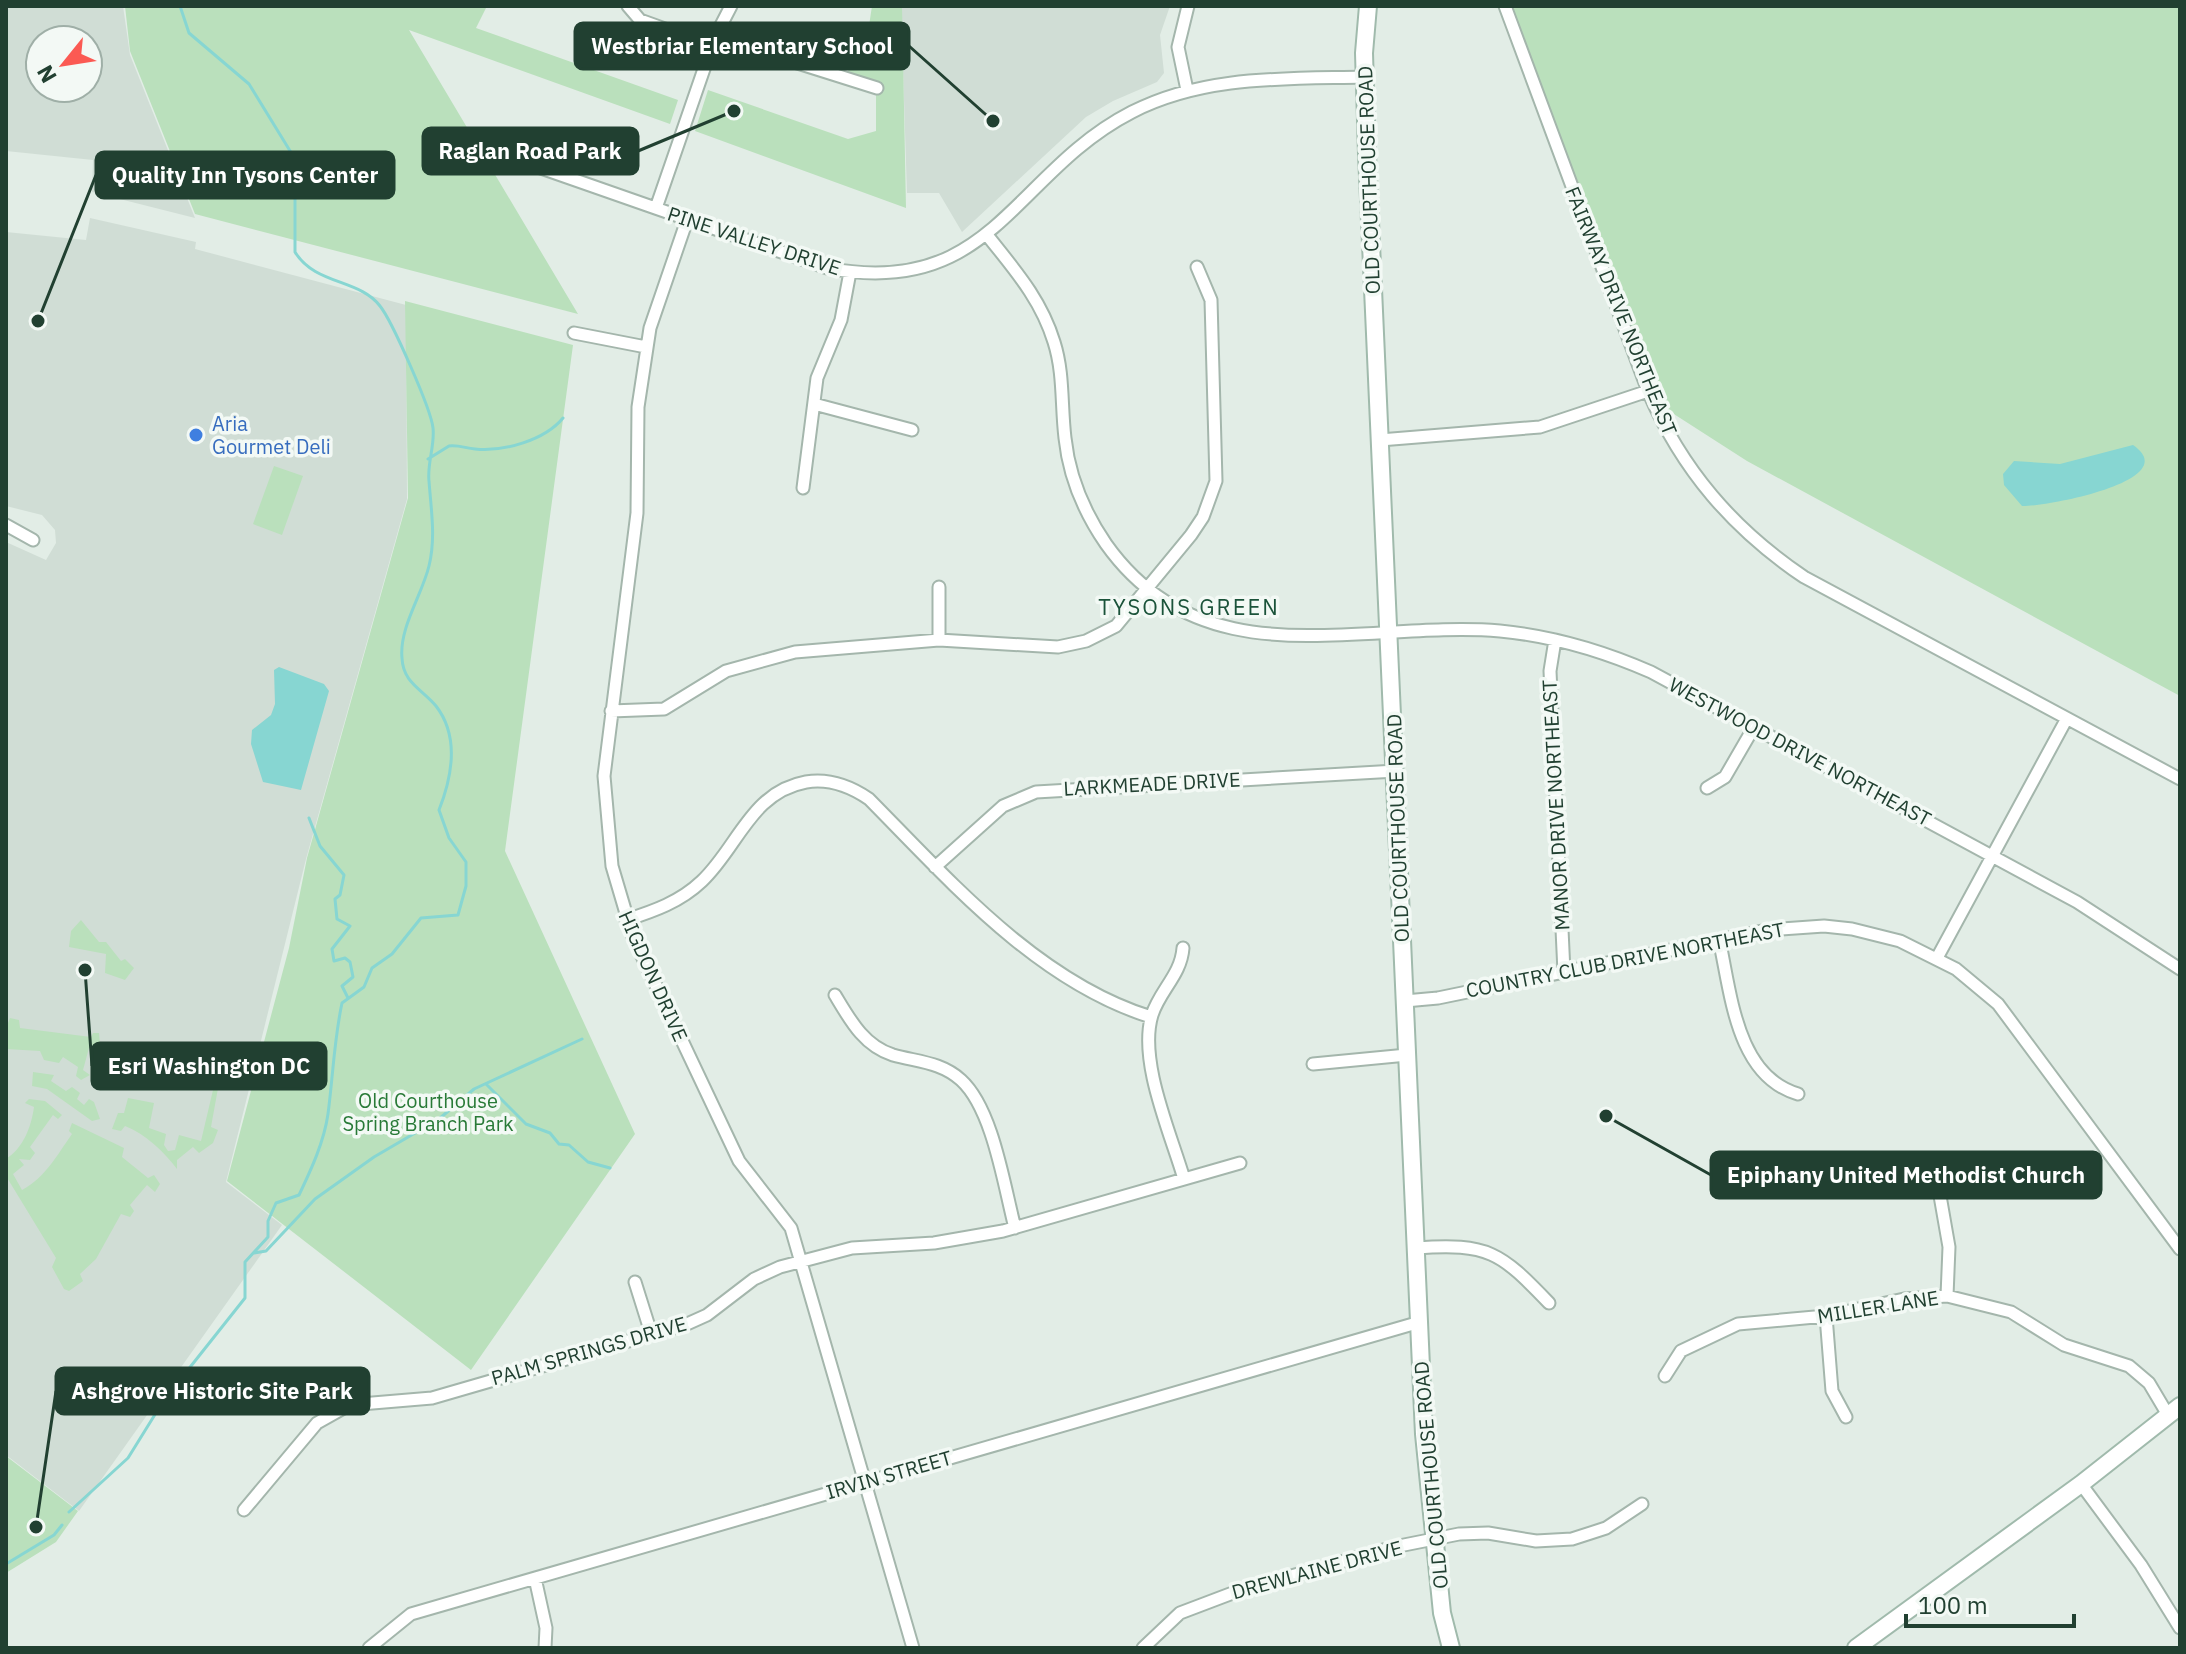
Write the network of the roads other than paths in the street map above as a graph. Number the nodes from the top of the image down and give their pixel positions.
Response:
1 (628, 6) edge
2 (731, 6) edge
3 (1188, 6) edge
4 (1368, 6) edge
5 (1505, 6) edge
6 (713, 42) junction
7 (1364, 77) junction
8 (877, 88) dead end
9 (1187, 90) junction
10 (478, 146) dead end
11 (656, 208) junction
12 (687, 220) junction
13 (987, 235) junction
14 (1197, 267) dead end
15 (850, 272) junction
16 (574, 333) dead end
17 (646, 347) junction
18 (1648, 391) junction
19 (814, 404) junction
20 (912, 430) dead end
21 (1380, 440) junction
22 (803, 488) dead end
23 (6, 525) edge
24 (33, 540) dead end
25 (939, 587) dead end
26 (1150, 587) junction
27 (1389, 633) junction
28 (939, 640) junction
29 (1555, 640) junction
30 (611, 711) junction
31 (2066, 720) junction
32 (1754, 727) junction
33 (1396, 771) junction
34 (2180, 779) edge
35 (1707, 788) dead end
36 (1992, 855) junction
37 (935, 867) junction
38 (626, 920) junction
39 (1719, 939) junction
40 (1183, 948) dead end
41 (1937, 958) junction
42 (2180, 969) edge
43 (1564, 972) junction
44 (835, 995) dead end
45 (1405, 1001) junction
46 (1151, 1017) junction
47 (1407, 1055) junction
48 (1313, 1064) dead end
49 (1798, 1094) dead end
50 (1240, 1163) dead end
51 (1936, 1173) dead end
52 (1184, 1179) junction
53 (1015, 1228) junction
54 (1416, 1248) junction
55 (2180, 1249) edge
56 (801, 1261) junction
57 (635, 1282) dead end
58 (1947, 1296) junction
59 (1549, 1303) dead end
60 (1826, 1316) junction
61 (1420, 1322) junction
62 (651, 1333) junction
63 (1665, 1376) dead end
64 (2174, 1410) edge
65 (1846, 1417) dead end
66 (866, 1482) junction
67 (2081, 1484) junction
68 (1642, 1504) dead end
69 (244, 1510) dead end
70 (1434, 1539) junction
71 (535, 1578) junction
72 (2180, 1628) edge
73 (369, 1648) edge
74 (545, 1648) edge
75 (913, 1648) edge
76 (1143, 1648) edge
77 (1451, 1648) edge
78 (1856, 1648) edge

1 - 6 street
2 - 6 street
3 - 9 street
4 - 7 street, OLD COURTHOUSE ROAD
5 - 18 street, FAIRWAY DRIVE NORTHEAST
6 - 8 street
6 - 11 street
7 - 9 street, PINE VALLEY DRIVE
7 - 21 street, OLD COURTHOUSE ROAD
9 - 13 street, PINE VALLEY DRIVE
10 - 11 street, PINE VALLEY DRIVE
11 - 12 street, PINE VALLEY DRIVE
12 - 15 street, PINE VALLEY DRIVE
12 - 17 street, HIGDON DRIVE
13 - 15 street, PINE VALLEY DRIVE
13 - 26 street, WESTWOOD DRIVE NORTHEAST
14 - 26 street
15 - 19 street
16 - 17 street
17 - 30 street, HIGDON DRIVE
18 - 21 street
18 - 31 street, FAIRWAY DRIVE NORTHEAST
19 - 20 street
19 - 22 street
21 - 27 street, OLD COURTHOUSE ROAD
23 - 24 street
25 - 28 street
26 - 27 street, WESTWOOD DRIVE NORTHEAST
26 - 28 street
27 - 29 street, WESTWOOD DRIVE NORTHEAST
27 - 33 street, OLD COURTHOUSE ROAD
28 - 30 street
29 - 32 street, WESTWOOD DRIVE NORTHEAST
29 - 43 street, MANOR DRIVE NORTHEAST
30 - 38 street, HIGDON DRIVE
31 - 34 street, FAIRWAY DRIVE NORTHEAST
31 - 36 street
32 - 35 street
32 - 36 street, WESTWOOD DRIVE NORTHEAST
33 - 37 street, LARKMEADE DRIVE
33 - 45 street, OLD COURTHOUSE ROAD
36 - 41 street
36 - 42 street, WESTWOOD DRIVE NORTHEAST
37 - 38 street
37 - 46 street
38 - 56 street, HIGDON DRIVE
39 - 41 street, COUNTRY CLUB DRIVE NORTHEAST
39 - 43 street, COUNTRY CLUB DRIVE NORTHEAST
39 - 49 street
40 - 46 street
41 - 55 street, COUNTRY CLUB DRIVE NORTHEAST
43 - 45 street, COUNTRY CLUB DRIVE NORTHEAST
44 - 53 street
45 - 47 street, OLD COURTHOUSE ROAD
46 - 52 street
47 - 48 street
47 - 54 street, OLD COURTHOUSE ROAD
50 - 52 street, PALM SPRINGS DRIVE
51 - 58 street
52 - 53 street, PALM SPRINGS DRIVE
53 - 56 street, PALM SPRINGS DRIVE
54 - 59 street
54 - 61 street, OLD COURTHOUSE ROAD
56 - 62 street, PALM SPRINGS DRIVE
56 - 66 street, HIGDON DRIVE
57 - 62 street
58 - 60 street, MILLER LANE
58 - 64 street, MILLER LANE
60 - 63 street, MILLER LANE
60 - 65 street
61 - 66 street, IRVIN STREET
61 - 70 street, OLD COURTHOUSE ROAD
62 - 69 street, PALM SPRINGS DRIVE
64 - 67 street
66 - 71 street, IRVIN STREET
66 - 75 street, HIGDON DRIVE
67 - 72 street
67 - 78 street
68 - 70 street, DREWLAINE DRIVE
70 - 76 street, DREWLAINE DRIVE
70 - 77 street, OLD COURTHOUSE ROAD
71 - 73 street, IRVIN STREET
71 - 74 street

